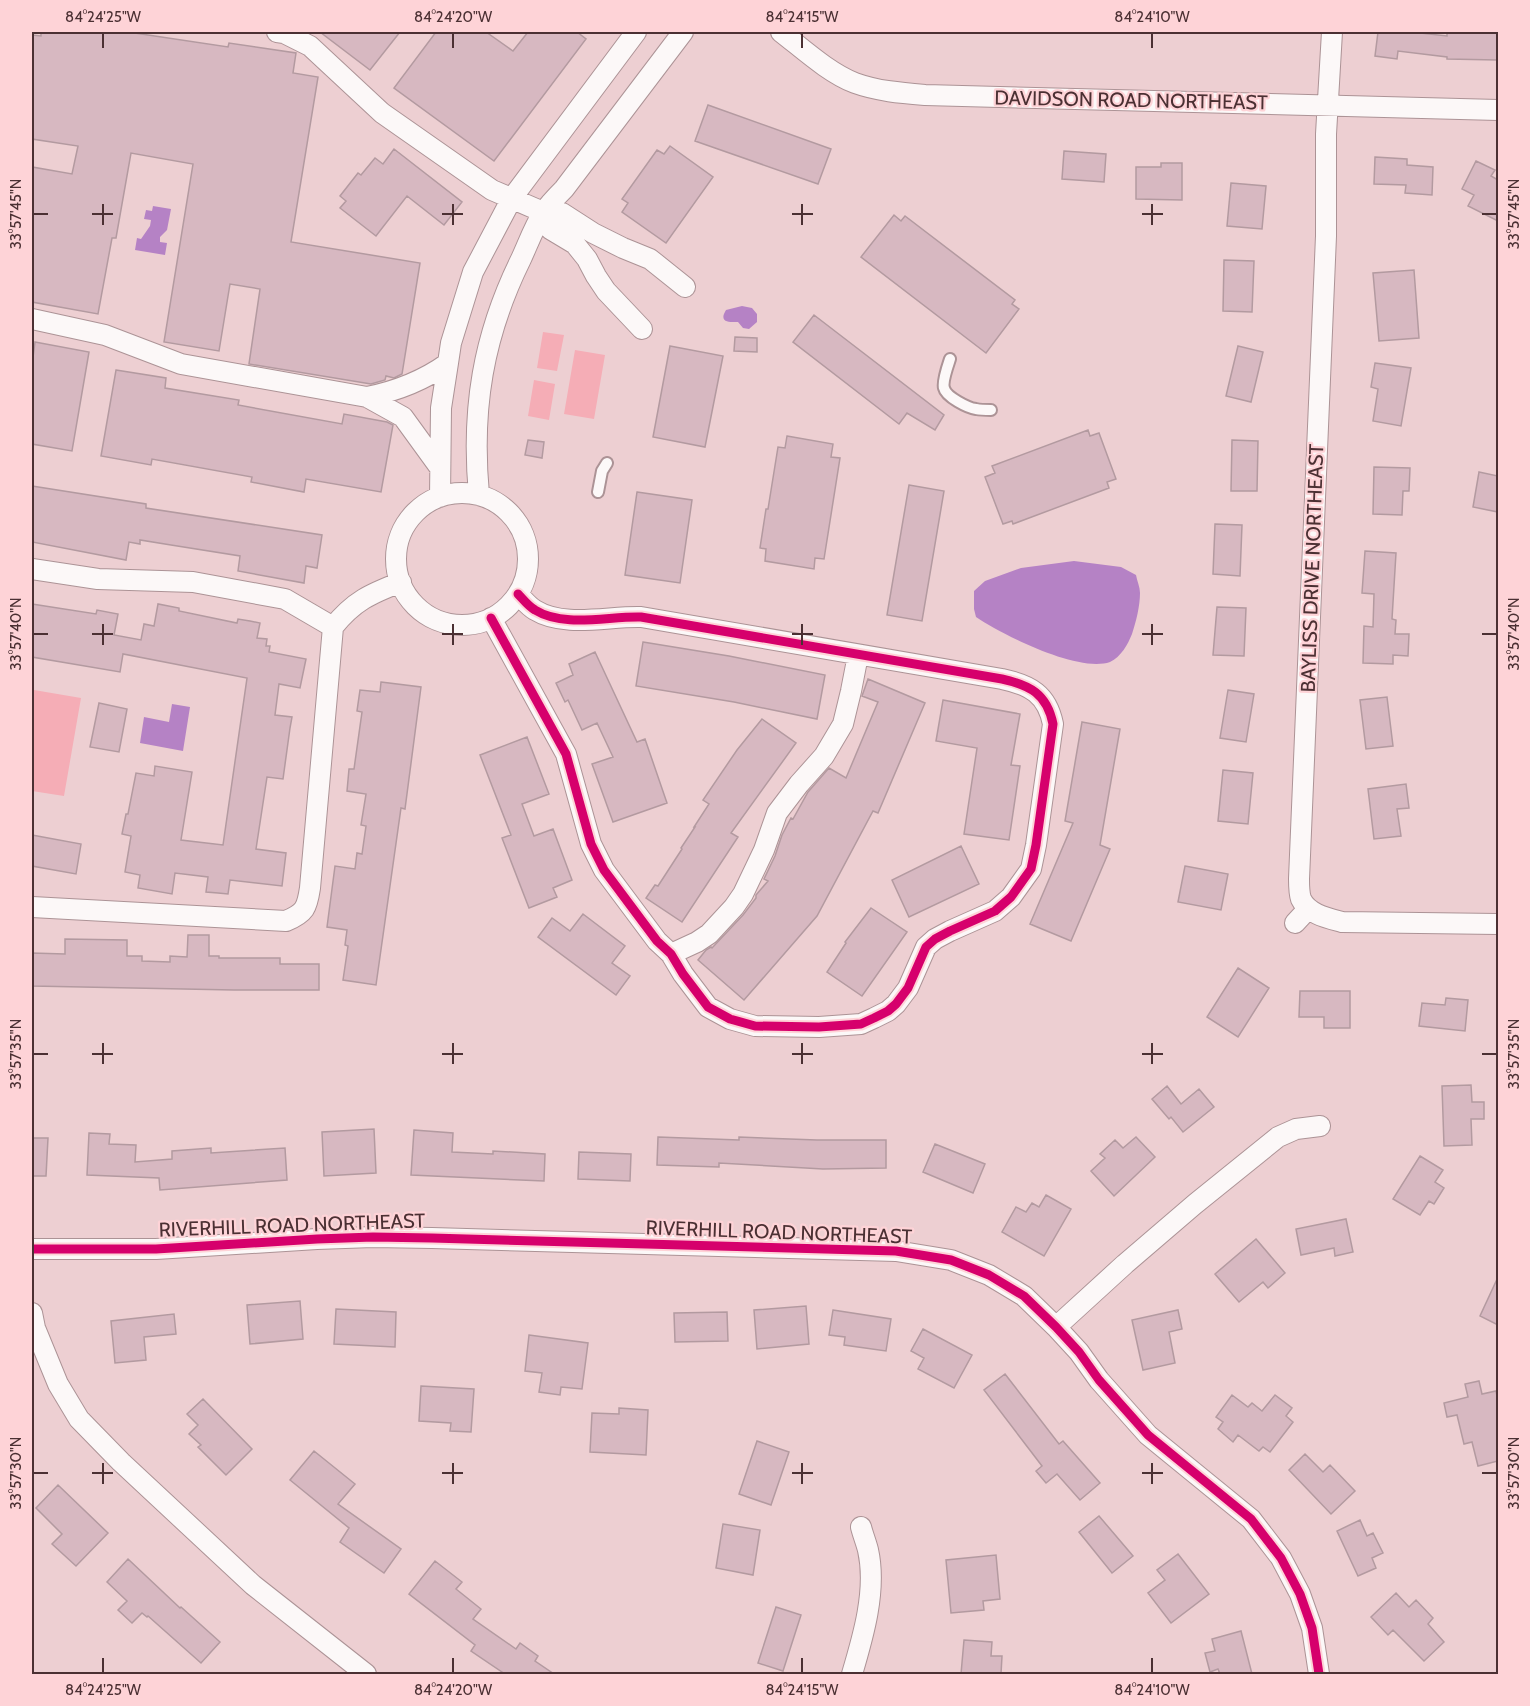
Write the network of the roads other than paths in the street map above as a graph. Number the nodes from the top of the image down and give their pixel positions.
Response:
1 (277, 32) edge
2 (636, 32) edge
3 (683, 32) edge
4 (781, 32) edge
5 (1332, 32) edge
6 (1327, 105) junction
7 (1498, 110) edge
8 (512, 198) junction
9 (543, 212) junction
10 (685, 287) dead end
11 (32, 319) edge
12 (642, 329) dead end
13 (950, 359) dead end
14 (448, 363) junction
15 (367, 397) junction
16 (991, 410) dead end
17 (607, 463) dead end
18 (440, 468) junction
19 (598, 492) dead end
20 (478, 495) junction
21 (440, 496) junction
22 (32, 569) edge
23 (401, 582) junction
24 (518, 594) junction
25 (491, 618) junction
26 (333, 627) junction
27 (858, 655) junction
28 (32, 907) edge
29 (1498, 924) edge
30 (671, 954) junction
31 (1320, 1126) dead end
32 (32, 1249) edge
33 (32, 1313) edge
34 (1056, 1327) junction
35 (861, 1527) dead end
36 (366, 1674) edge
37 (852, 1674) edge
38 (1319, 1674) edge

1 - 8 street
2 - 8 street
3 - 9 street
4 - 6 street, DAVIDSON ROAD NORTHEAST
5 - 6 street, BAYLISS DRIVE NORTHEAST
6 - 7 street, DAVIDSON ROAD NORTHEAST
6 - 29 street, BAYLISS DRIVE NORTHEAST
8 - 9 street
8 - 14 street
9 - 10 street
9 - 12 street
9 - 20 street
11 - 15 street
13 - 16 lane
14 - 15 street
14 - 18 street
15 - 18 street
17 - 19 lane
18 - 21 street
20 - 21 street
20 - 24 street
21 - 23 street
22 - 26 street
23 - 25 street
23 - 26 street
24 - 25 street
24 - 27 street
25 - 30 street
26 - 28 street
27 - 30 street
27 - 30 street
31 - 34 street
32 - 34 street, RIVERHILL ROAD NORTHEAST
33 - 36 street
34 - 38 street, RIVERHILL ROAD NORTHEAST
35 - 37 street

